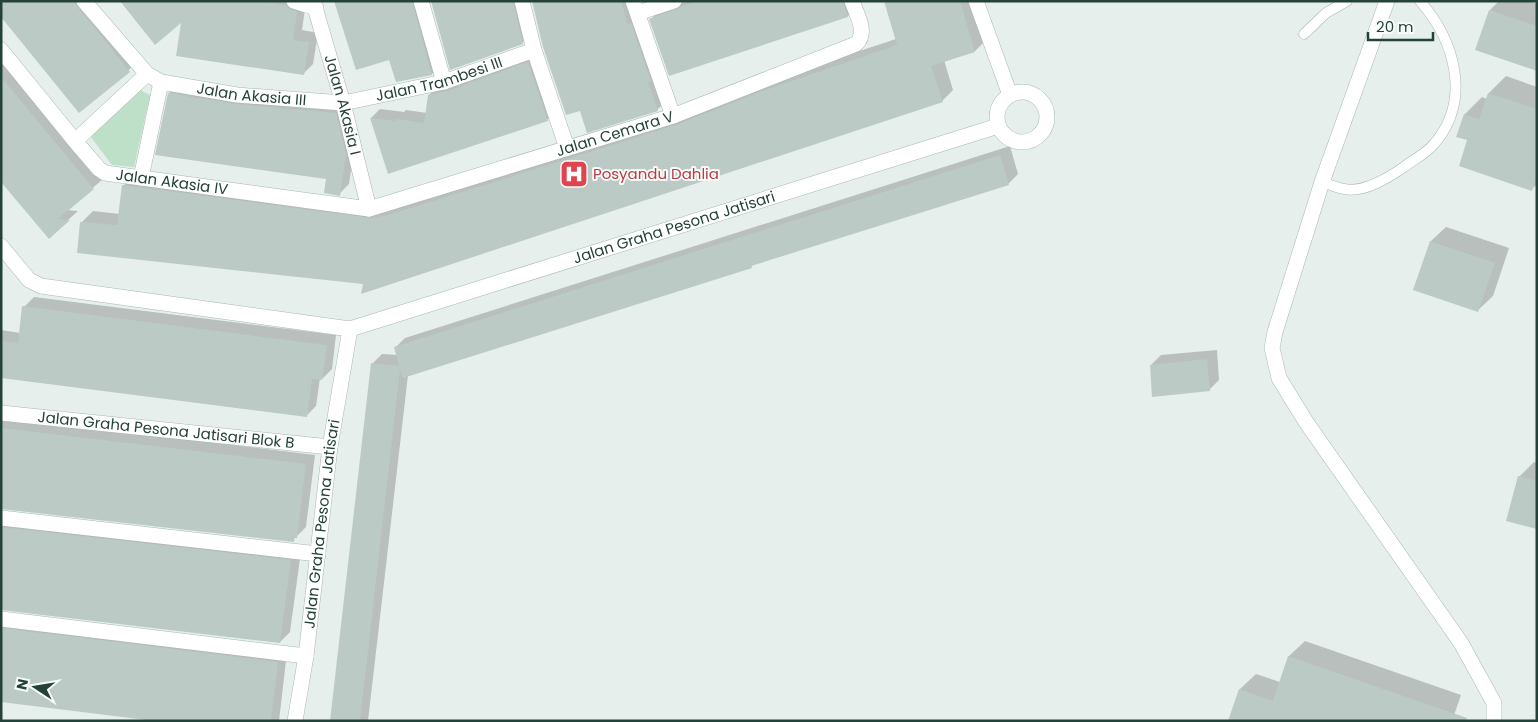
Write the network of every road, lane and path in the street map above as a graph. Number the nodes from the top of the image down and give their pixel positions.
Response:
1 (294, 1) edge
2 (420, 1) edge
3 (522, 1) edge
4 (674, 1) edge
5 (852, 1) edge
6 (976, 1) edge
7 (1347, 1) edge
8 (1388, 1) edge
9 (1420, 1) edge
10 (89, 2) edge
11 (314, 5) edge
12 (636, 7) edge
13 (1304, 34) dead end
14 (1, 50) edge
15 (534, 50) junction
16 (147, 74) junction
17 (161, 82) junction
18 (444, 82) junction
19 (1010, 95) junction
20 (343, 103) junction
21 (673, 116) junction
22 (998, 126) junction
23 (75, 142) junction
24 (567, 148) junction
25 (141, 178) junction
26 (1322, 182) junction
27 (370, 209) junction
28 (2, 250) edge
29 (350, 328) junction
30 (1, 413) edge
31 (330, 446) junction
32 (1, 518) edge
33 (318, 554) junction
34 (1, 619) edge
35 (306, 656) junction
36 (295, 721) edge
37 (1494, 721) edge

1 - 11 street
2 - 18 street
3 - 15 street
4 - 12 street
5 - 21 street, Jalan Cemara V
6 - 19 street
7 - 13 lane
8 - 26 street
9 - 26 lane
10 - 16 street, Jalan Akasia III
11 - 20 street, Jalan Akasia I
12 - 21 street
14 - 23 street, Jalan Akasia IV
15 - 18 street, Jalan Trambesi III
15 - 24 street
16 - 17 street, Jalan Akasia III
16 - 23 street
17 - 20 street, Jalan Akasia III
17 - 25 street
18 - 20 street, Jalan Trambesi III
19 - 22 street
19 - 22 street
20 - 27 street, Jalan Akasia I
21 - 24 street, Jalan Cemara V
22 - 29 street, Jalan Graha Pesona Jatisari
23 - 25 street, Jalan Akasia IV
24 - 27 street, Jalan Cemara V
25 - 27 street, Jalan Akasia IV
26 - 37 street
28 - 29 street, Jalan Graha Pesona Jatisari
29 - 31 street, Jalan Graha Pesona Jatisari
30 - 31 street, Jalan Graha Pesona Jatisari Blok B
31 - 33 street, Jalan Graha Pesona Jatisari
32 - 33 street
33 - 35 street, Jalan Graha Pesona Jatisari
34 - 35 street
35 - 36 street, Jalan Graha Pesona Jatisari

